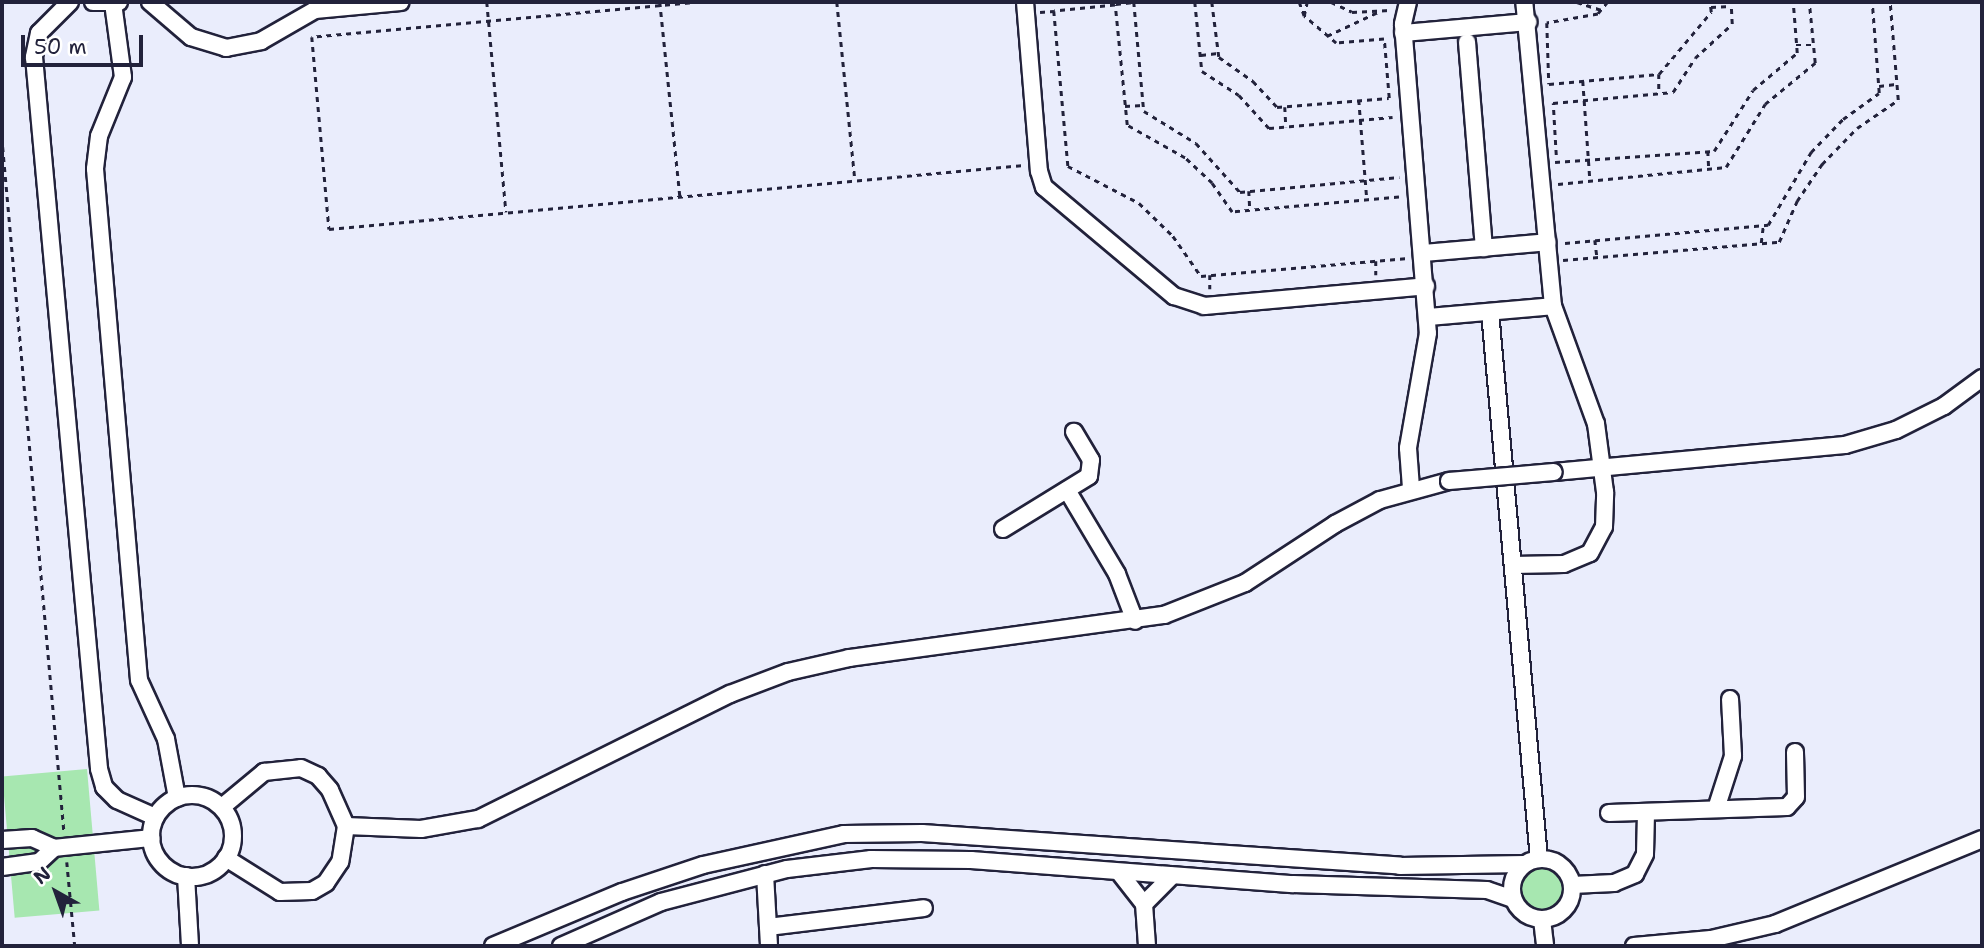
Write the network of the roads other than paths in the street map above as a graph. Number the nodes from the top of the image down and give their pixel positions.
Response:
1 (70, 2) edge
2 (93, 2) edge
3 (150, 2) edge
4 (401, 2) edge
5 (1025, 2) edge
6 (1408, 2) edge
7 (1524, 2) edge
8 (116, 3) edge
9 (325, 5) edge
10 (1529, 22) junction
11 (1403, 33) junction
12 (1467, 42) dead end
13 (1548, 242) junction
14 (1484, 248) junction
15 (1423, 255) junction
16 (1426, 286) junction
17 (1553, 306) junction
18 (1490, 312) junction
19 (1428, 317) junction
20 (1982, 379) edge
21 (1074, 432) dead end
22 (1604, 468) junction
23 (1411, 488) junction
24 (1067, 490) junction
25 (1003, 529) dead end
26 (1513, 565) junction
27 (1135, 621) junction
28 (1730, 699) dead end
29 (1796, 752) dead end
30 (177, 797) junction
31 (222, 807) junction
32 (1716, 809) junction
33 (1646, 812) junction
34 (1609, 813) dead end
35 (155, 817) junction
36 (346, 826) junction
37 (150, 838) junction
38 (805, 839) junction
39 (1982, 839) edge
40 (2, 840) edge
41 (60, 848) junction
42 (226, 858) junction
43 (1532, 862) junction
44 (703, 865) junction
45 (809, 865) junction
46 (2, 867) edge
47 (1119, 872) junction
48 (765, 874) junction
49 (186, 876) junction
50 (1172, 876) junction
51 (1572, 885) junction
52 (708, 890) junction
53 (1513, 899) junction
54 (1144, 904) junction
55 (924, 908) dead end
56 (1542, 920) junction
57 (768, 927) junction
58 (190, 946) edge
59 (493, 946) edge
60 (561, 946) edge
61 (769, 946) edge
62 (1147, 946) edge
63 (1545, 946) edge
64 (1634, 946) edge

1 - 35 lane
2 - 8 lane
3 - 9 lane
4 - 9 lane
5 - 16 lane
6 - 11 lane
7 - 10 lane
8 - 30 lane
10 - 11 lane
10 - 13 lane
11 - 15 lane
12 - 14 lane
13 - 14 lane
13 - 17 lane
14 - 15 lane
15 - 16 lane
16 - 19 lane
17 - 18 lane
17 - 22 lane
18 - 19 lane
18 - 26 lane
19 - 23 lane
20 - 22 lane
21 - 24 lane
22 - 23 lane, bridge
22 - 26 lane
23 - 27 lane
24 - 25 lane
24 - 27 lane
26 - 43 lane
27 - 36 lane
28 - 32 lane
29 - 32 lane
30 - 31 lane
30 - 35 lane
31 - 36 lane
31 - 42 lane
32 - 33 lane
33 - 34 lane
33 - 51 lane
35 - 37 lane
36 - 42 lane
37 - 41 lane
37 - 49 lane
38 - 43 lane
38 - 44 lane
38 - 45 lane
39 - 64 lane
40 - 41 lane
41 - 46 lane
42 - 49 lane
43 - 51 lane
43 - 53 lane
44 - 52 lane
44 - 59 lane
45 - 47 lane
45 - 48 lane
47 - 50 lane
47 - 54 lane
48 - 52 lane
48 - 57 lane
49 - 58 lane
50 - 53 lane
50 - 54 lane
51 - 56 lane
52 - 60 lane
53 - 56 lane
54 - 62 lane
55 - 57 lane
56 - 63 lane
57 - 61 lane

